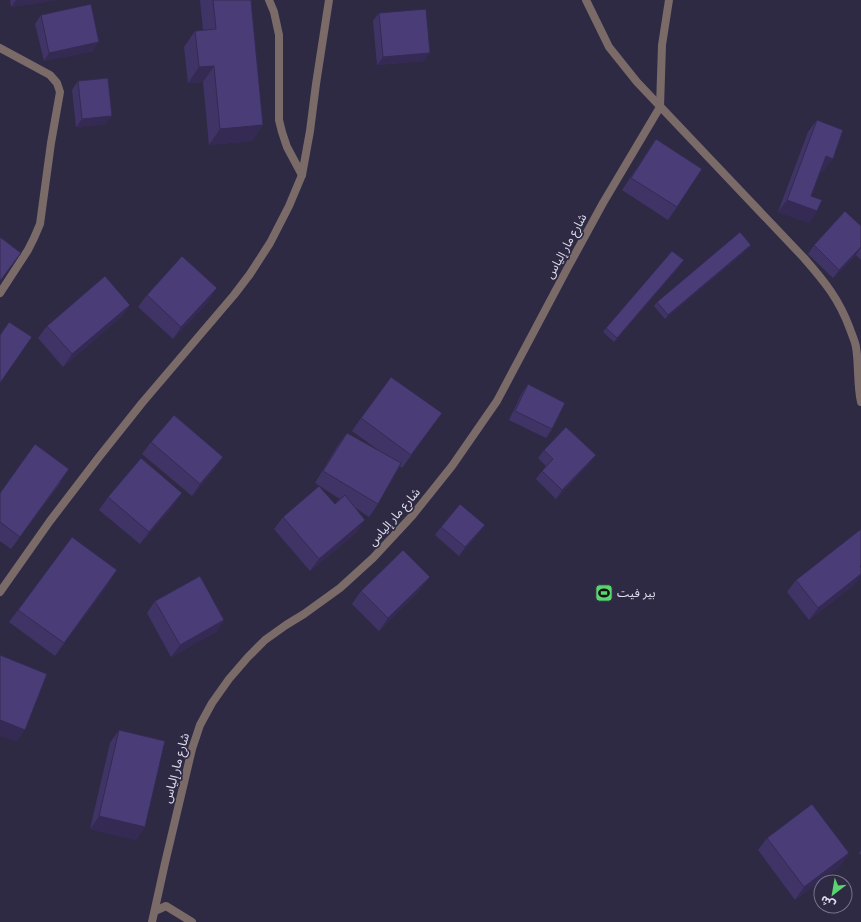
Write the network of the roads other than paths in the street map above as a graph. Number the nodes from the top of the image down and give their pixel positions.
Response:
1 (269, 0) edge
2 (329, 0) edge
3 (586, 0) edge
4 (669, 0) edge
5 (0, 48) edge
6 (660, 107) junction
7 (302, 175) junction
8 (0, 293) edge
9 (861, 402) edge
10 (0, 592) edge
11 (155, 911) junction
12 (152, 922) edge
13 (192, 922) edge

1 - 7 street
2 - 7 street
3 - 6 street
4 - 6 street
5 - 8 street
6 - 9 street
6 - 11 street, شارع مار إلياس
7 - 10 street
11 - 12 street, شارع مار إلياس
11 - 13 street

